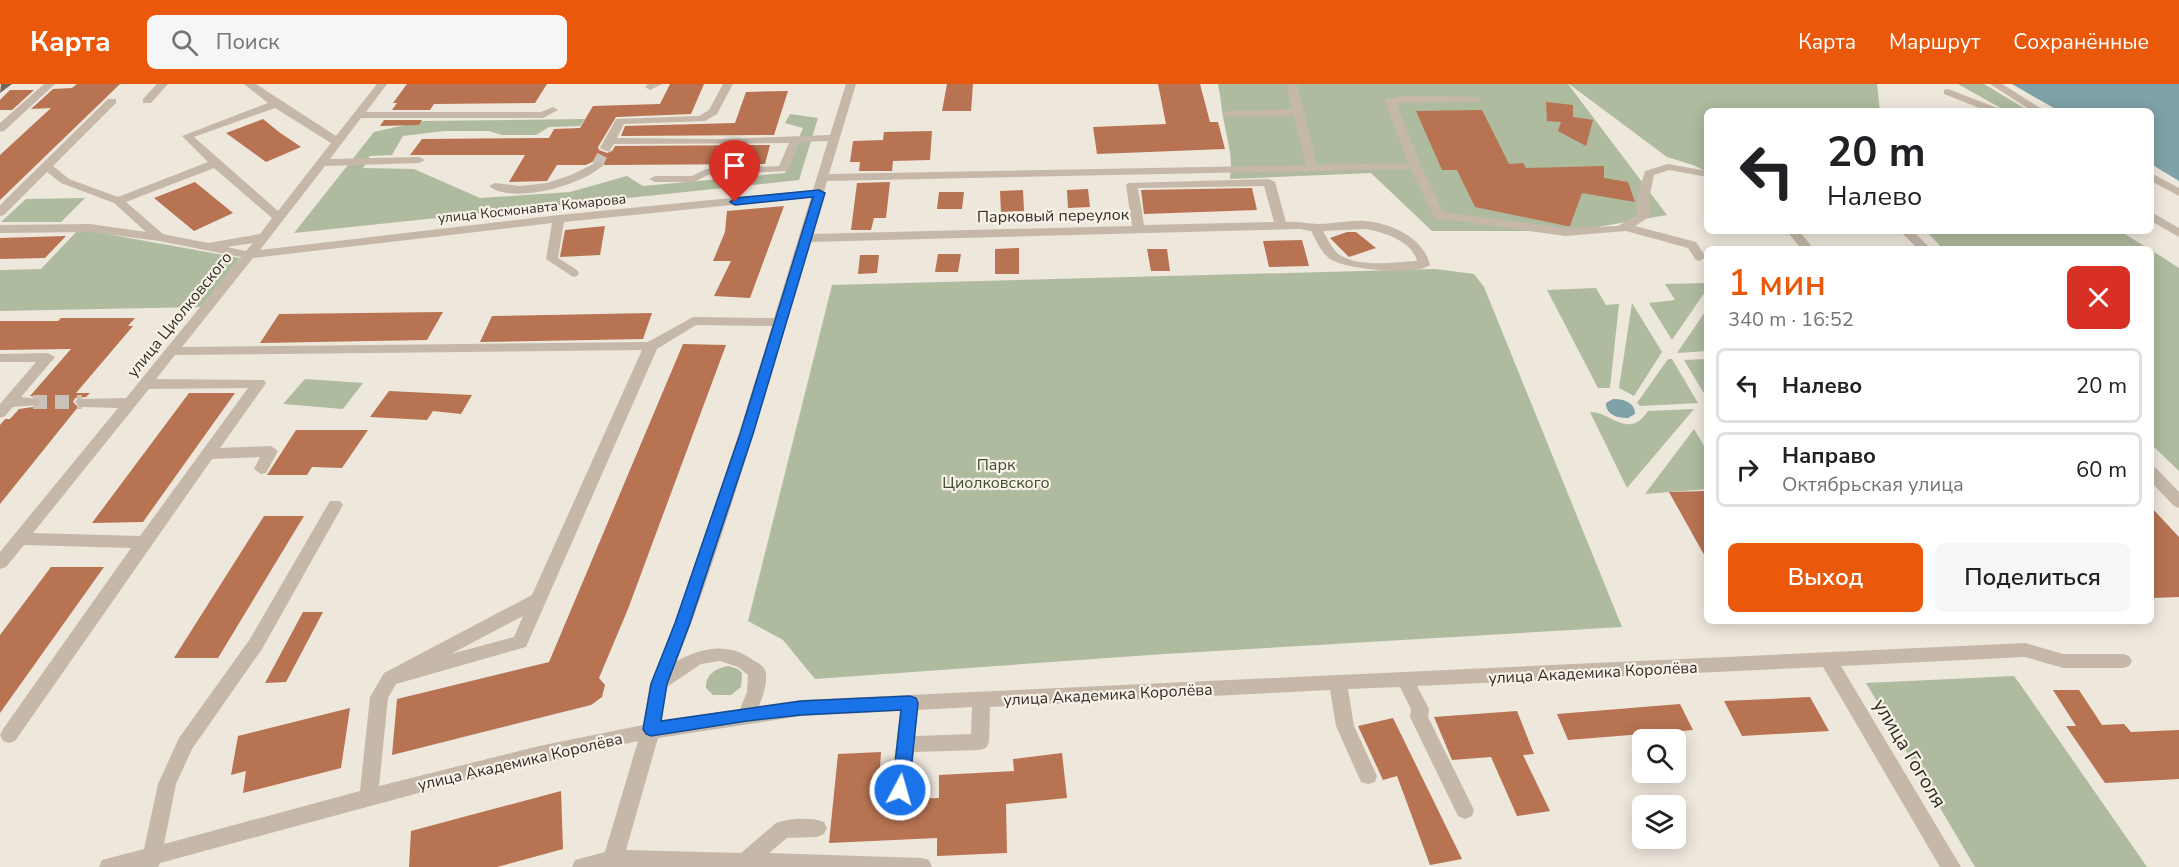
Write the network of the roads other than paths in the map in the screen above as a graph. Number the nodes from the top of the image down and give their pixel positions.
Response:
1 (7, 84) edge
2 (50, 84) edge
3 (163, 84) edge
4 (249, 84) edge
5 (728, 84) edge
6 (851, 84) edge
7 (1292, 84) edge
8 (1935, 84) edge
9 (1995, 84) edge
10 (378, 85) edge
11 (0, 90) edge
12 (1948, 92) junction
13 (1476, 99) dead end
14 (112, 101) dead end
15 (147, 101) dead end
16 (276, 104) junction
17 (1974, 108) edge
18 (1988, 108) edge
19 (2035, 108) edge
20 (553, 110) dead end
21 (1298, 112) junction
22 (1228, 114) dead end
23 (357, 115) junction
24 (0, 129) edge
25 (835, 138) junction
26 (796, 140) junction
27 (338, 142) junction
28 (419, 160) dead end
29 (216, 163) junction
30 (321, 163) junction
31 (597, 165) tunnel mouth
32 (48, 166) junction
33 (1415, 166) junction
34 (1313, 169) junction
35 (1704, 173) edge
36 (825, 178) junction
37 (2154, 178) edge
38 (654, 179) dead end
39 (495, 186) dead end
40 (819, 193) junction
41 (2179, 193) edge
42 (118, 201) junction
43 (0, 212) edge
44 (279, 218) junction
45 (2154, 218) edge
46 (559, 219) junction
47 (1281, 226) junction
48 (1624, 227) junction
49 (0, 228) edge
50 (1315, 228) junction
51 (1138, 229) junction
52 (2179, 233) edge
53 (1796, 234) edge
54 (1909, 234) edge
55 (159, 237) junction
56 (264, 237) junction
57 (806, 238) junction
58 (1806, 246) edge
59 (1922, 246) edge
60 (207, 247) junction
61 (249, 255) junction
62 (1700, 256) dead end
63 (573, 273) dead end
64 (779, 322) junction
65 (651, 346) junction
66 (172, 351) junction
67 (0, 358) edge
68 (145, 384) junction
69 (33, 402) tunnel mouth
70 (82, 402) tunnel mouth
71 (130, 403) junction
72 (5, 408) edge
73 (208, 453) junction
74 (261, 469) dead end
75 (2154, 475) edge
76 (2179, 502) edge
77 (335, 504) dead end
78 (20, 539) junction
79 (144, 542) junction
80 (0, 563) edge
81 (540, 599) junction
82 (2123, 660) dead end
83 (1830, 661) junction
84 (390, 678) junction
85 (1406, 681) junction
86 (1338, 683) junction
87 (659, 684) junction
88 (981, 700) junction
89 (910, 703) junction
90 (747, 714) junction
91 (651, 729) junction
92 (9, 735) dead end
93 (906, 744) junction
94 (1368, 776) dead end
95 (900, 790) dead end
96 (369, 797) junction
97 (1465, 810) dead end
98 (817, 828) dead end
99 (151, 862) edge
100 (744, 863) junction
101 (612, 864) edge
102 (109, 867) edge
103 (582, 867) edge
104 (922, 867) edge
105 (1951, 867) edge

1 - 11 main road
2 - 24 street
3 - 15 street
4 - 16 street
5 - 26 street
6 - 25 street
7 - 21 street
8 - 12 street
9 - 19 street
10 - 23 street, улица Циолковского
12 - 17 street
12 - 18 street
13 - 33 street
14 - 32 street
16 - 27 street
16 - 29 street
20 - 23 street
21 - 22 street
21 - 34 street
23 - 27 street, улица Циолковского
25 - 26 street
25 - 36 street
26 - 38 street
27 - 30 street, улица Циолковского
28 - 30 street
29 - 42 street
29 - 44 street
30 - 44 street, улица Циолковского
31 - 39 street
32 - 42 street
32 - 43 street
33 - 34 street
33 - 48 street
34 - 36 street
35 - 48 street
36 - 40 street
37 - 41 street
40 - 46 street, улица Космонавта Комарова
40 - 57 street
42 - 55 street
44 - 56 street, улица Циолковского
45 - 52 street
46 - 61 street, улица Космонавта Комарова
46 - 63 street
47 - 50 street, Парковый переулок
47 - 51 street, Парковый переулок
47 - 51 street
48 - 62 street
49 - 55 street, улица Космонавта Комарова
50 - 50 street, Парковый переулок
51 - 57 street, Парковый переулок
53 - 58 street
54 - 59 street
55 - 60 street, улица Космонавта Комарова
56 - 60 street
56 - 61 street, улица Циолковского
57 - 64 street
60 - 61 street, улица Космонавта Комарова
61 - 66 street, улица Циолковского
64 - 65 street
64 - 87 street
65 - 66 street
65 - 81 street
66 - 68 street, улица Циолковского
67 - 72 street
68 - 71 street, улица Циолковского
68 - 73 street
69 - 72 street
70 - 71 street
71 - 78 street, улица Циолковского
73 - 74 street
73 - 79 street
75 - 76 street
77 - 99 street
78 - 79 street
78 - 80 street, улица Циолковского
79 - 92 street
81 - 84 street
81 - 84 street
82 - 83 street, улица Академика Королёва
83 - 85 street, улица Академика Королёва
83 - 105 street, улица Гоголя
84 - 96 street
85 - 86 street, улица Академика Королёва
85 - 97 street
86 - 88 street, улица Академика Королёва
86 - 94 street
87 - 90 street
87 - 91 street
88 - 89 street, улица Академика Королёва
88 - 93 street
89 - 90 street, улица Академика Королёва
89 - 93 street
90 - 91 street, улица Академика Королёва
91 - 96 street, улица Академика Королёва
91 - 101 street
93 - 95 street
96 - 99 street, улица Академика Королёва
98 - 100 street
99 - 102 street, улица Академика Королёва
100 - 101 street
100 - 104 street
101 - 103 street

